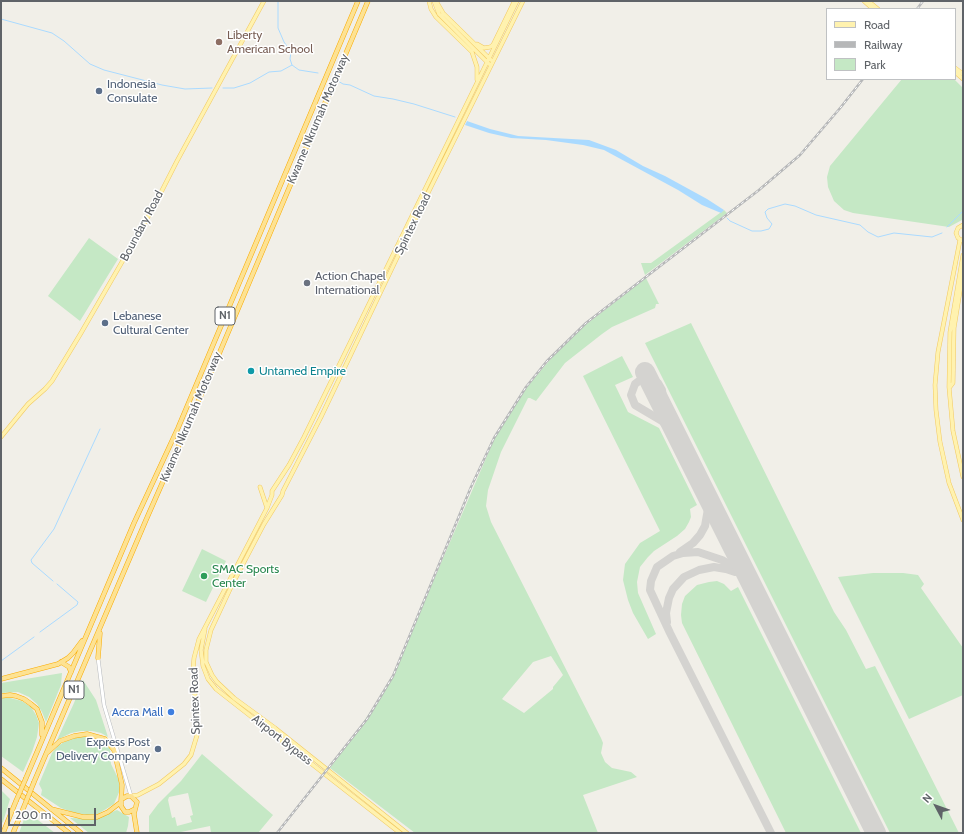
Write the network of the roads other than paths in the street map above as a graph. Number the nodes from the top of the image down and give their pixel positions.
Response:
1 (264, 1) edge
2 (358, 1) edge
3 (368, 1) edge
4 (429, 1) edge
5 (435, 1) edge
6 (516, 1) edge
7 (523, 1) edge
8 (864, 1) edge
9 (868, 1) edge
10 (872, 8) edge
11 (877, 8) edge
12 (466, 35) junction
13 (488, 61) junction
14 (493, 64) junction
15 (477, 83) junction
16 (963, 225) edge
17 (962, 240) edge
18 (963, 255) edge
19 (963, 273) edge
20 (949, 388) junction
21 (1, 438) edge
22 (963, 477) edge
23 (260, 488) dead end
24 (274, 488) junction
25 (283, 491) junction
26 (272, 495) junction
27 (280, 498) junction
28 (268, 508) junction
29 (963, 520) edge
30 (206, 626) junction
31 (101, 627) junction
32 (88, 630) junction
33 (211, 630) joint
34 (98, 658) joint
35 (61, 662) junction
36 (71, 672) junction
37 (1, 678) edge
38 (1, 696) edge
39 (40, 744) junction
40 (46, 753) junction
41 (1, 768) edge
42 (1, 779) edge
43 (131, 796) junction
44 (121, 801) junction
45 (51, 809) junction
46 (135, 810) junction
47 (8, 822) junction
48 (1, 830) edge
49 (66, 832) edge
50 (3, 833) edge
51 (13, 833) edge
52 (81, 833) edge
53 (137, 833) edge
54 (400, 833) edge
55 (407, 833) edge

1 - 21 main road, Boundary Road
2 - 32 highway, Kwame Nkrumah Motorway / N1
3 - 31 highway, Kwame Nkrumah Motorway / N1
4 - 15 main road
5 - 12 main road
5 - 13 main road
6 - 12 main road
6 - 13 main road, Spintex Road
7 - 14 main road, Spintex Road
8 - 10 main road
9 - 11 main road
12 - 13 main road
13 - 14 main road
13 - 15 main road, Spintex Road
14 - 25 main road, Spintex Road
15 - 24 main road, Spintex Road
16 - 17 main road
17 - 29 main road
18 - 20 main road
19 - 20 main road
20 - 22 main road
23 - 28 main road
24 - 25 main road
24 - 26 main road, Spintex Road
25 - 27 main road, Spintex Road
26 - 27 main road
26 - 28 main road, Spintex Road
27 - 33 main road, Spintex Road
28 - 30 main road, Spintex Road
30 - 43 main road, Spintex Road
30 - 54 main road, Airport Bypass
31 - 34 highway
31 - 40 highway, Kwame Nkrumah Motorway / N1
32 - 35 highway
32 - 36 highway, Kwame Nkrumah Motorway / N1
33 - 55 main road, Airport Bypass
34 - 43 street
35 - 36 highway
35 - 37 highway
36 - 39 highway, Kwame Nkrumah Motorway / N1
38 - 39 highway
39 - 47 highway, Kwame Nkrumah Motorway / N1, bridge
40 - 44 highway
40 - 51 highway, Kwame Nkrumah Motorway / N1, bridge
41 - 45 highway
42 - 49 highway
43 - 44 highway
43 - 46 highway
44 - 45 highway
44 - 46 highway
45 - 52 highway
46 - 53 highway
47 - 48 highway
47 - 50 highway, Kwame Nkrumah Motorway / N1

